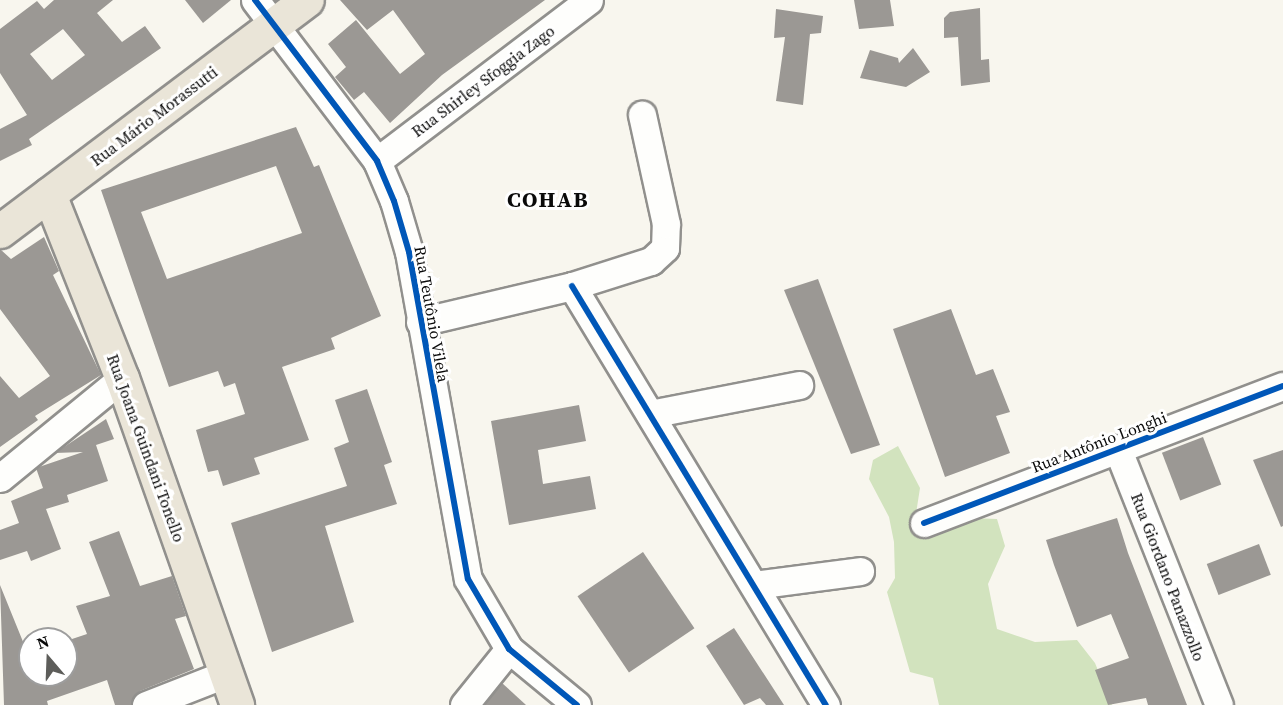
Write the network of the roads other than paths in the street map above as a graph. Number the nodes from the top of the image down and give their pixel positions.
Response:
1 (307, 0) edge
2 (589, 0) edge
3 (264, 12) edge
4 (642, 115) dead end
5 (377, 161) junction
6 (49, 194) junction
7 (0, 231) edge
8 (572, 286) junction
9 (420, 322) junction
10 (122, 378) junction
11 (799, 385) dead end
12 (1283, 386) edge
13 (650, 414) junction
14 (1118, 450) junction
15 (0, 478) edge
16 (924, 523) dead end
17 (860, 571) dead end
18 (754, 585) junction
19 (509, 649) junction
20 (225, 674) junction
21 (146, 705) edge
22 (237, 705) edge
23 (464, 705) edge
24 (577, 705) edge
25 (826, 705) edge
26 (1219, 705) edge

1 - 3 main road, Rua Mário Morassutti
2 - 5 street, Rua Shirley Sfoggia Zago
3 - 5 street, Rua Teutônio Vilela
3 - 6 main road, Rua Mário Morassutti
4 - 8 street
5 - 9 street, Rua Teutônio Vilela
6 - 7 main road, Rua Mário Morassutti
6 - 10 main road, Rua Joana Guindani Tonello
8 - 9 street
8 - 13 street
9 - 19 street, Rua Teutônio Vilela
10 - 15 street
10 - 20 main road, Rua Joana Guindani Tonello
11 - 13 street
12 - 14 street, Rua Antônio Longhi
13 - 18 street
14 - 16 street, Rua Antônio Longhi
14 - 26 street, Rua Giordano Panazzollo
17 - 18 street
18 - 25 street
19 - 23 street
19 - 24 street, Rua Teutônio Vilela
20 - 21 street
20 - 22 main road, Rua Joana Guindani Tonello

